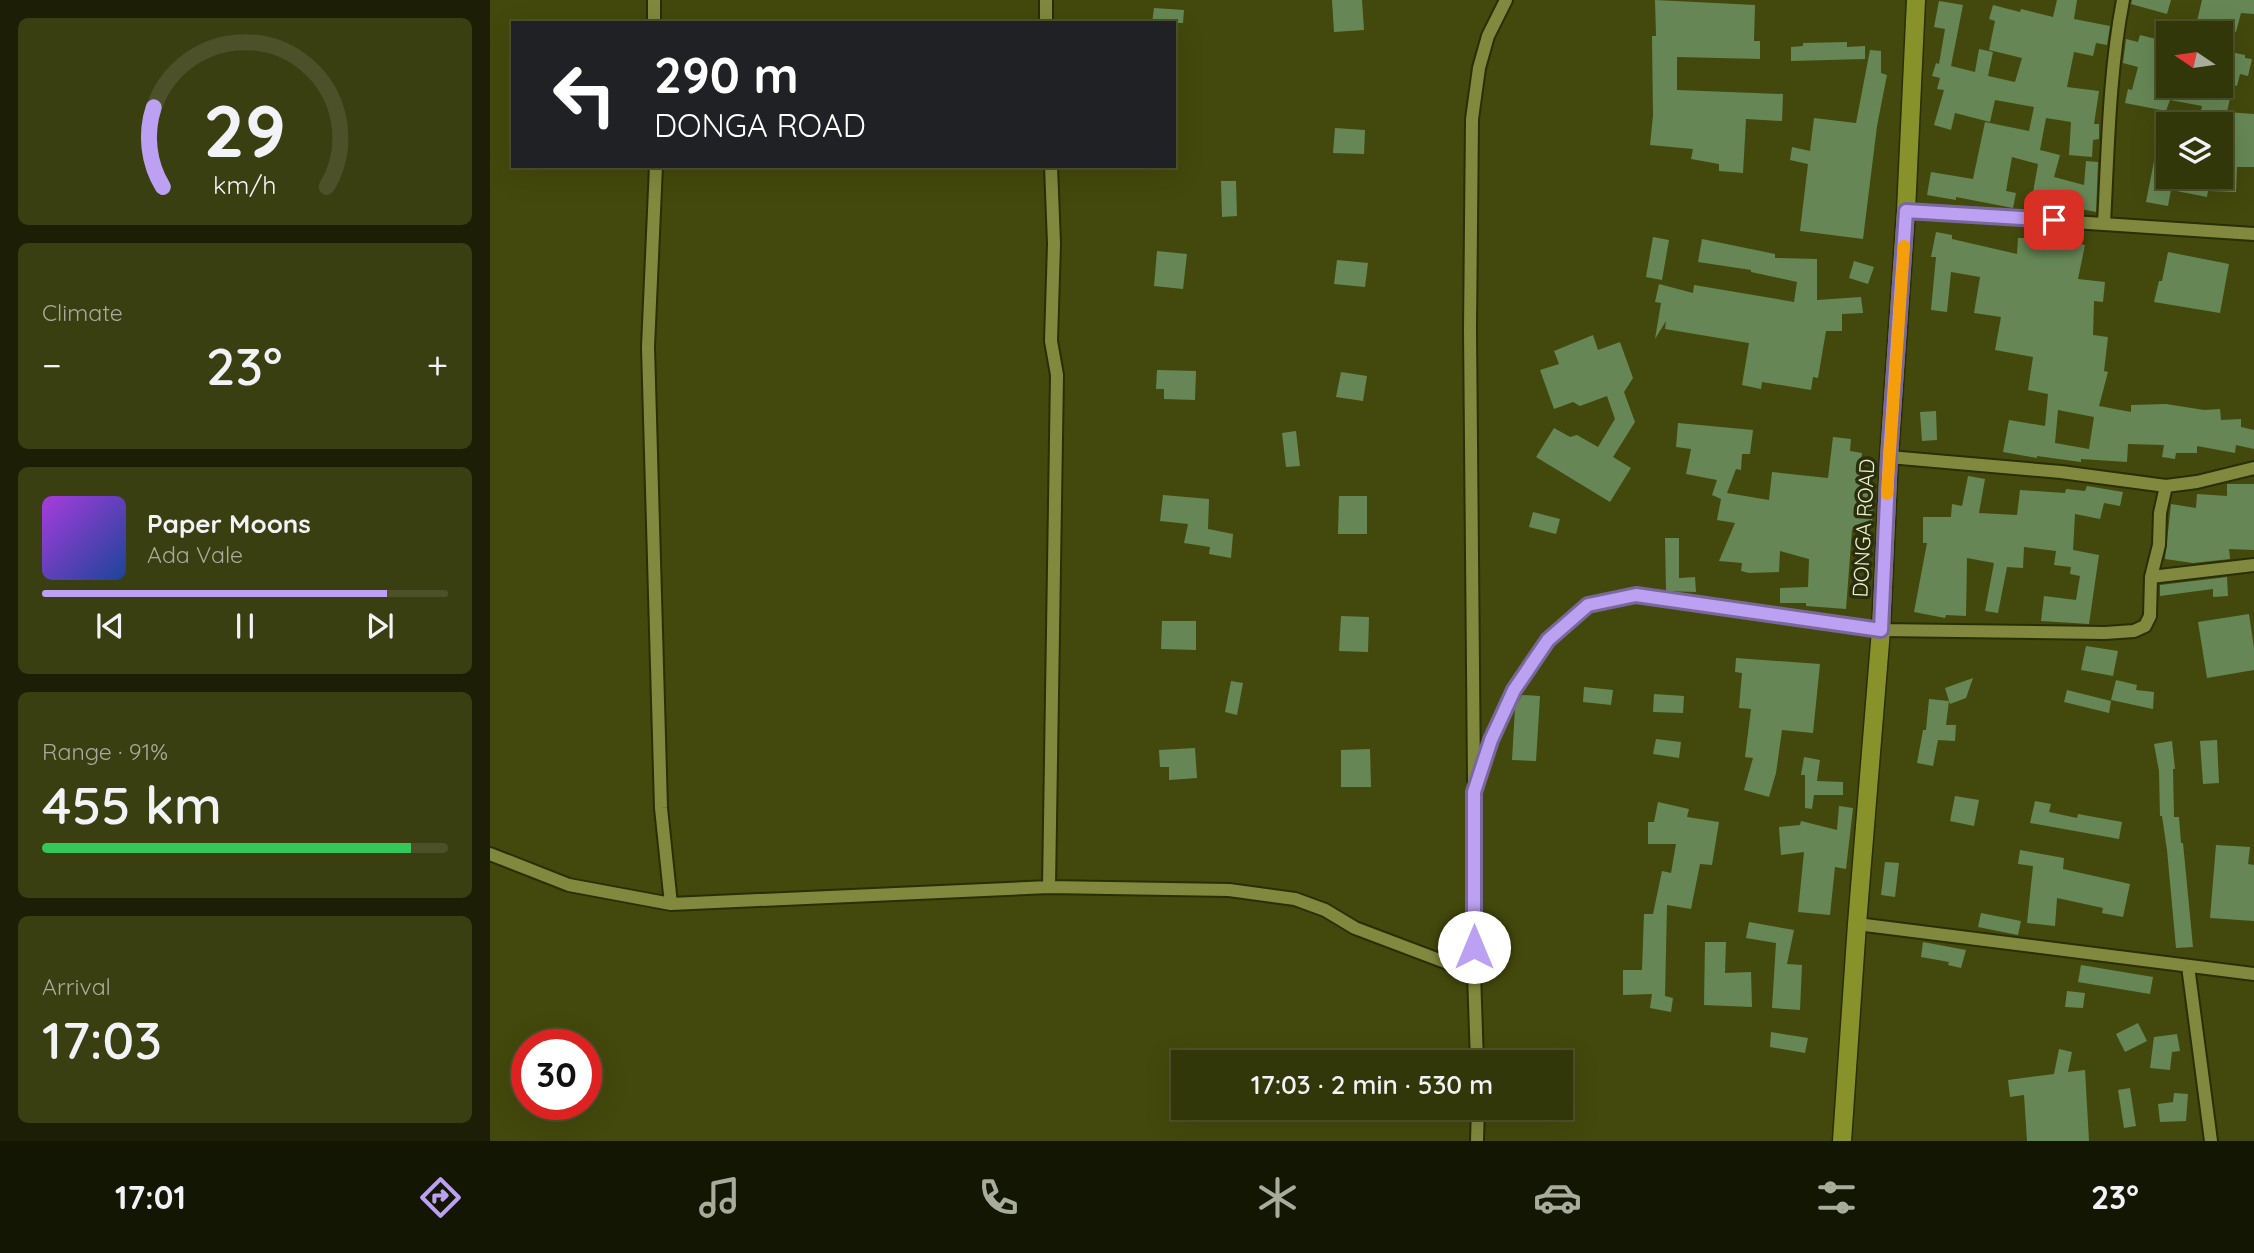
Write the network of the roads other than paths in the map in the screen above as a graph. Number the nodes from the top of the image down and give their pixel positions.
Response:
1 (654, 0) edge
2 (1045, 0) edge
3 (1506, 0) edge
4 (1916, 0) edge
5 (2123, 0) edge
6 (654, 21) edge
7 (1046, 21) edge
8 (656, 168) edge
9 (1051, 168) edge
10 (1906, 211) junction
11 (2104, 223) junction
12 (2254, 234) edge
13 (1889, 457) junction
14 (2254, 468) edge
15 (2166, 486) junction
16 (2254, 565) edge
17 (2151, 577) junction
18 (1881, 630) junction
19 (1474, 792) junction
20 (490, 854) edge
21 (1049, 887) junction
22 (671, 904) junction
23 (1857, 923) junction
24 (2188, 966) junction
25 (1474, 973) junction
26 (2254, 974) edge
27 (1477, 1050) edge
28 (1478, 1120) edge
29 (1478, 1141) edge
30 (1842, 1141) edge
31 (2211, 1141) edge

1 - 6 street
2 - 7 street
3 - 19 street
4 - 10 street, DONGA ROAD
5 - 11 street
8 - 22 street
9 - 21 street
10 - 11 street
10 - 13 street, DONGA ROAD
11 - 12 street
13 - 15 street
13 - 18 street, DONGA ROAD
14 - 15 street
15 - 17 street
16 - 17 street
17 - 18 street
18 - 19 street
18 - 23 street, DONGA ROAD
19 - 25 street
20 - 22 street
21 - 22 street
21 - 25 street
23 - 24 street
23 - 30 street, DONGA ROAD
24 - 26 street
24 - 31 street
25 - 27 street
28 - 29 street

